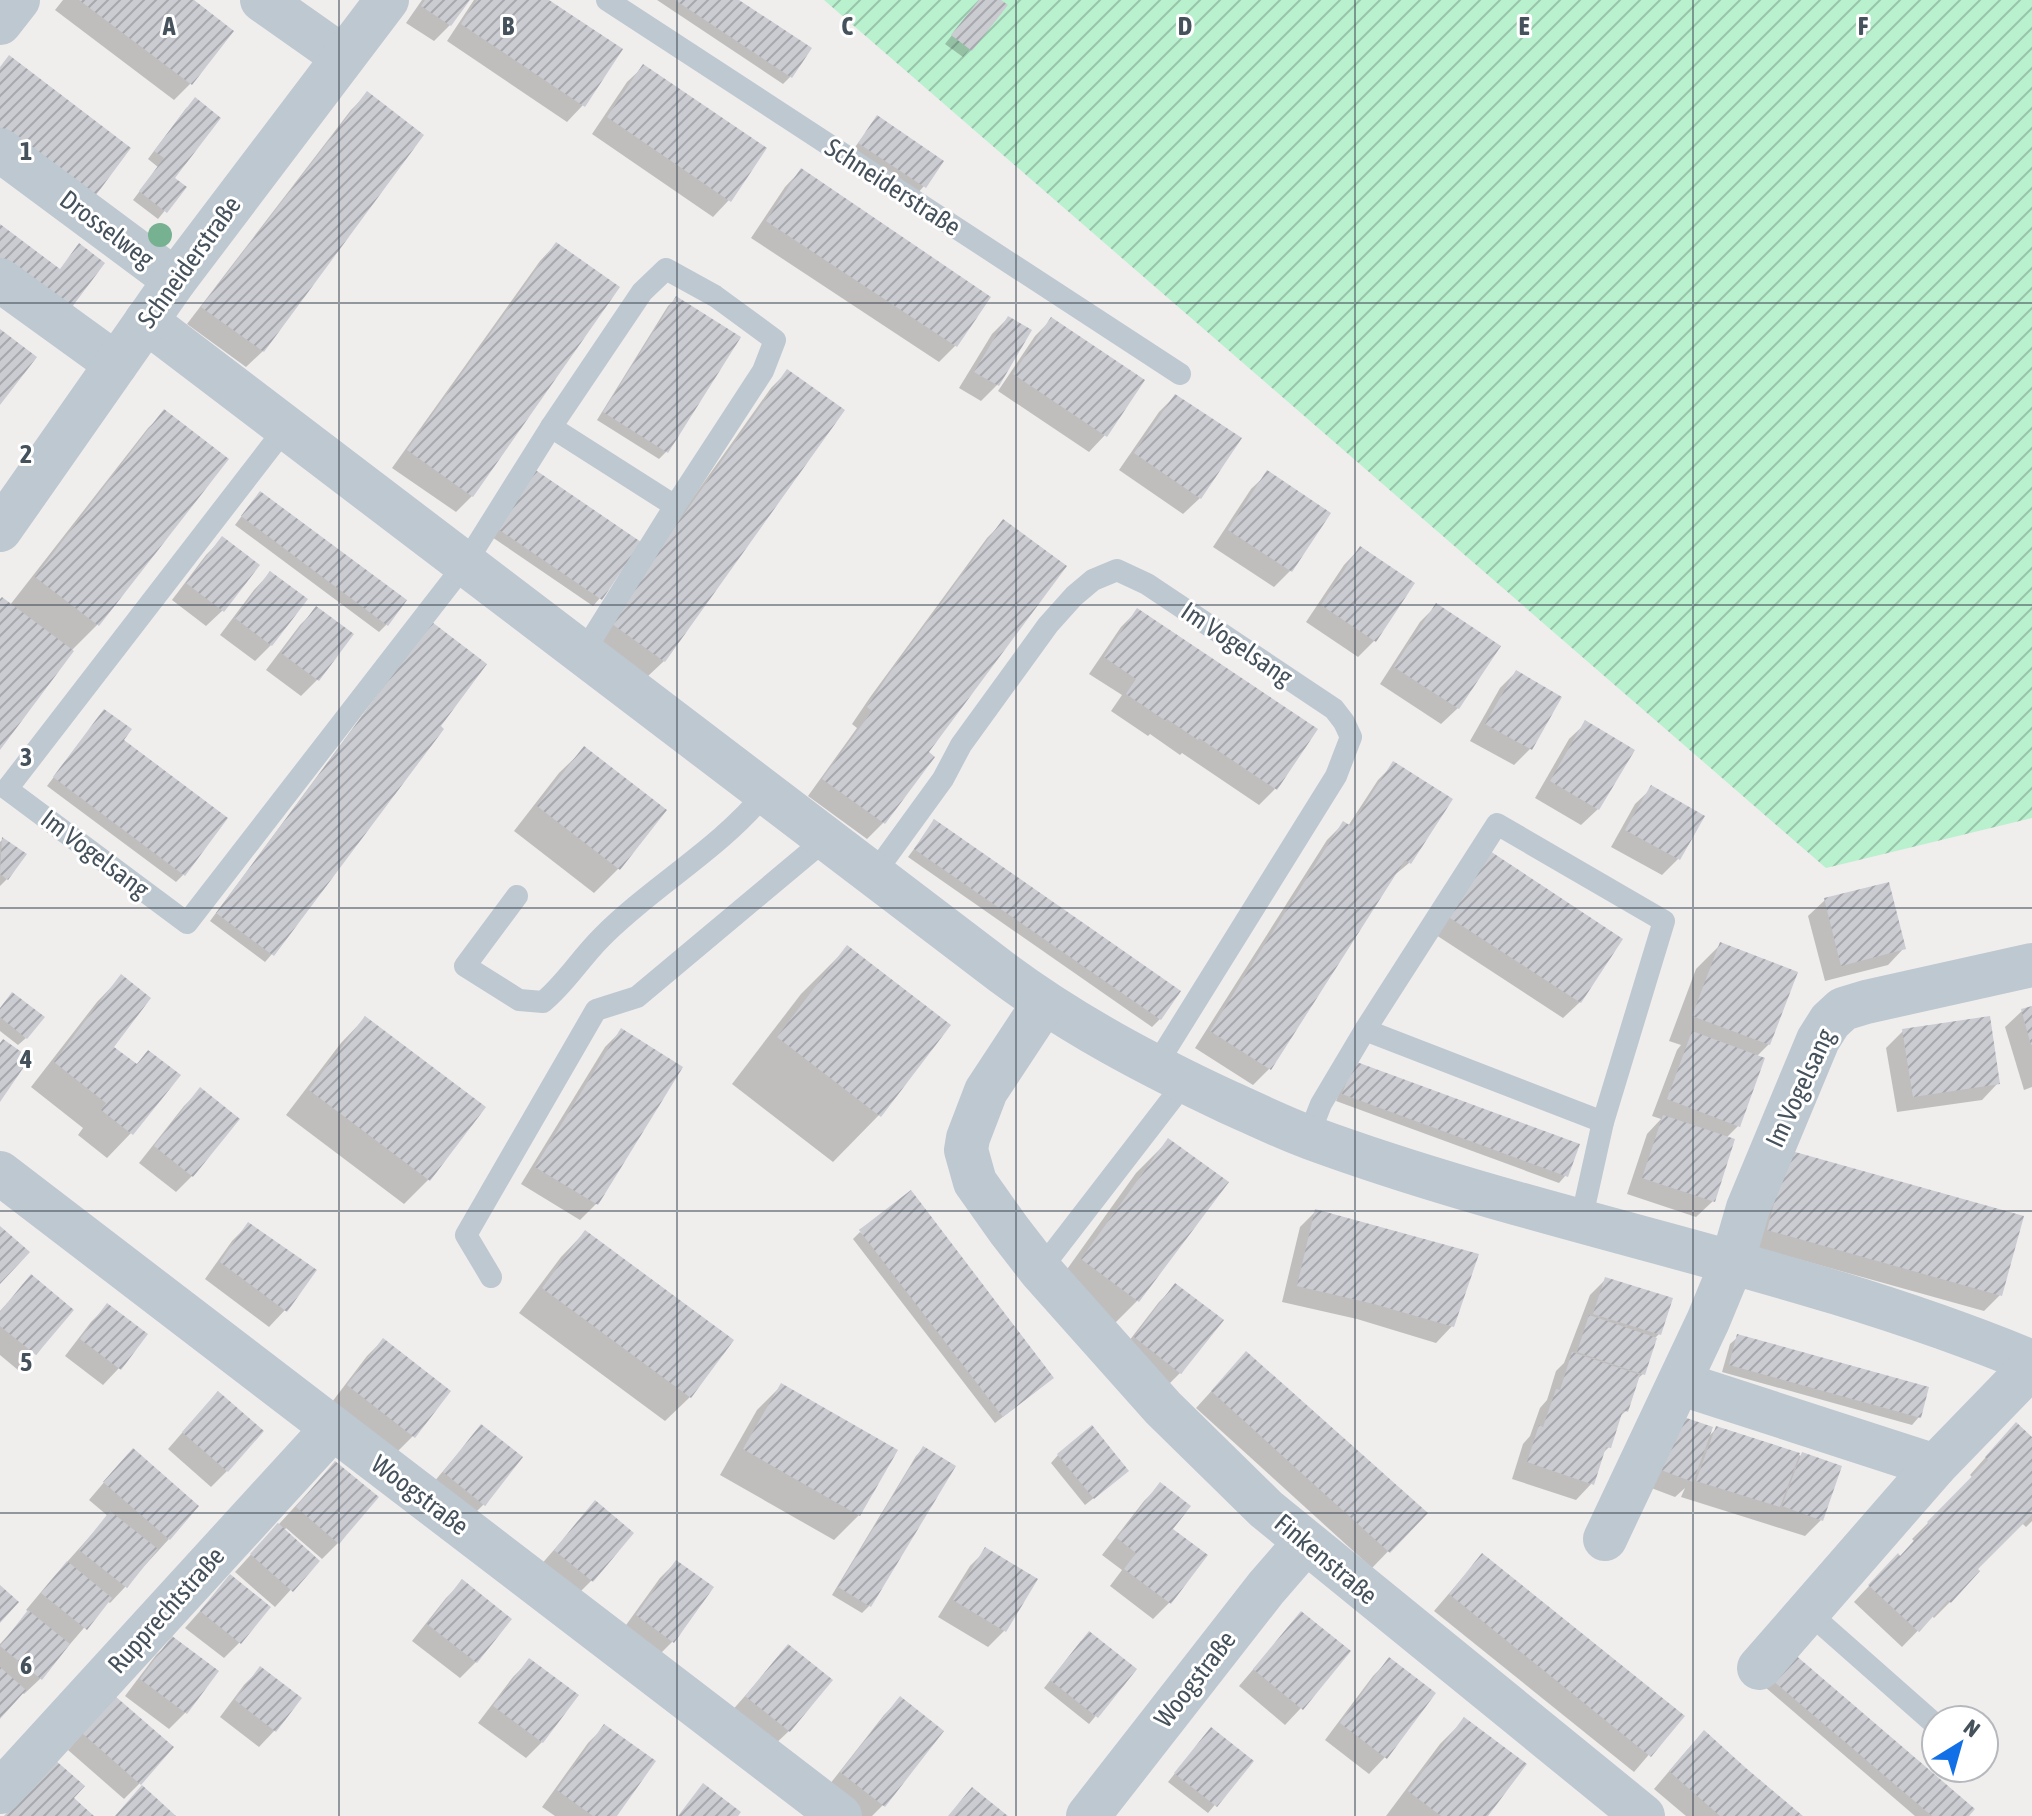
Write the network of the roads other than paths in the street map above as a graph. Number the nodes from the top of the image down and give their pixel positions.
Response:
1 (18, 0) edge
2 (262, 0) edge
3 (387, 0) edge
4 (607, 0) edge
5 (0, 23) edge
6 (343, 57) junction
7 (0, 150) edge
8 (0, 280) edge
9 (175, 280) junction
10 (146, 321) junction
11 (116, 364) junction
12 (1180, 374) dead end
13 (287, 426) junction
14 (551, 427) junction
15 (675, 506) junction
16 (0, 530) edge
17 (465, 564) junction
18 (583, 653) junction
19 (766, 792) junction
20 (827, 838) junction
21 (874, 874) junction
22 (517, 896) dead end
23 (2032, 965) edge
24 (1044, 1003) junction
25 (1365, 1030) junction
26 (1170, 1074) junction
27 (1603, 1122) junction
28 (1308, 1137) junction
29 (0, 1173) edge
30 (1581, 1221) junction
31 (1732, 1263) junction
32 (1040, 1270) junction
33 (491, 1277) dead end
34 (2032, 1364) edge
35 (1679, 1383) junction
36 (333, 1428) junction
37 (1935, 1466) junction
38 (1605, 1539) dead end
39 (1305, 1543) junction
40 (1808, 1612) junction
41 (1759, 1668) dead end
42 (1920, 1711) edge
43 (0, 1792) edge
44 (840, 1816) edge
45 (1088, 1816) edge
46 (1643, 1816) edge

1 - 5 street
2 - 6 street
3 - 6 street, Schneiderstraße
4 - 12 lane, Schneiderstraße
6 - 9 street, Schneiderstraße
7 - 9 street, Drosselweg
8 - 11 street
9 - 10 street, Schneiderstraße
10 - 11 street, Schneiderstraße
10 - 13 street
11 - 16 street, Schneiderstraße
13 - 17 street
13 - 17 lane, Im Vogelsang
14 - 15 lane
14 - 15 lane
14 - 17 lane
15 - 18 lane
17 - 18 street
18 - 19 street
19 - 20 street
19 - 22 lane
20 - 21 street
20 - 33 lane
21 - 24 street
21 - 26 lane, Im Vogelsang
23 - 31 street, Im Vogelsang
24 - 26 street
24 - 32 street, Finkenstraße
25 - 27 lane
25 - 27 lane
25 - 28 lane
26 - 28 street
26 - 32 lane
27 - 30 lane
28 - 30 street
29 - 36 street, Woogstraße
30 - 31 street
31 - 34 street
31 - 35 street, Im Vogelsang
32 - 39 street, Finkenstraße
34 - 37 street
35 - 37 street
35 - 38 street, Im Vogelsang
36 - 43 street, Rupprechtstraße
36 - 44 street, Woogstraße
37 - 40 street
39 - 45 street, Woogstraße
39 - 46 street, Finkenstraße
40 - 41 street
40 - 42 lane

